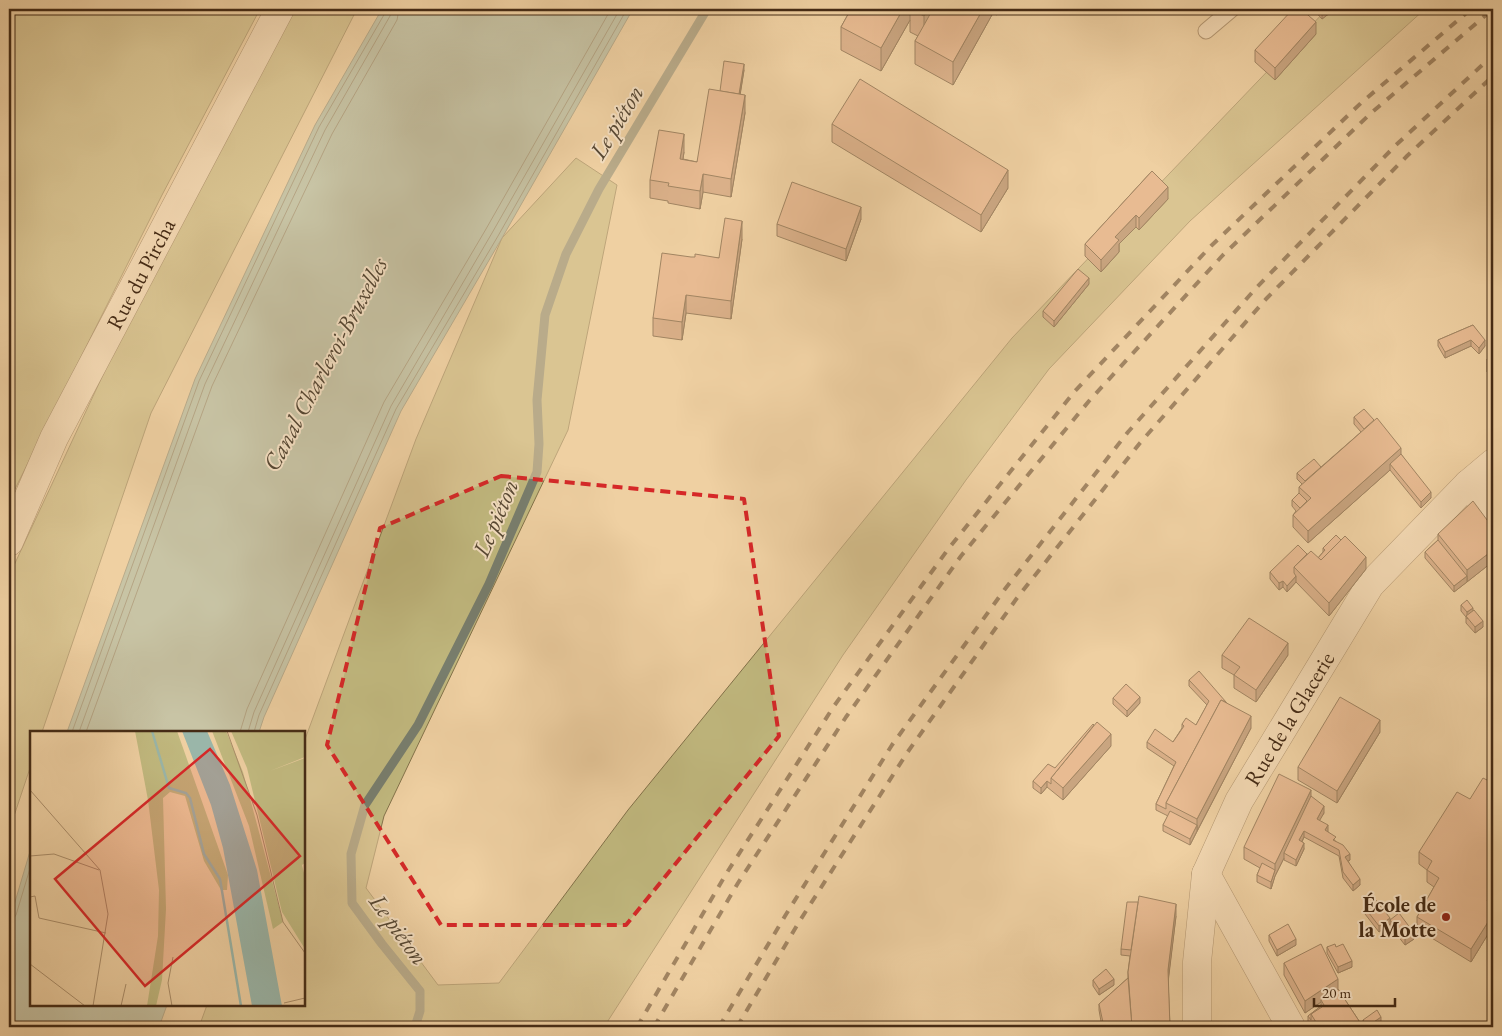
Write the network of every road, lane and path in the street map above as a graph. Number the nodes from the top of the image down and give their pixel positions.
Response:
1 (280, 9) edge
2 (1232, 9) edge
3 (1206, 31) dead end
4 (1493, 463) edge
5 (1468, 484) junction
6 (1493, 516) edge
7 (9, 542) edge
8 (1206, 874) junction
9 (1197, 1027) edge
10 (1291, 1027) edge

1 - 7 street, Rue du Pircha
2 - 3 lane
4 - 5 street, Rue de la Glacerie
5 - 6 street
5 - 8 street, Rue de la Glacerie
8 - 9 street, Rue de la Glacerie
8 - 10 street

